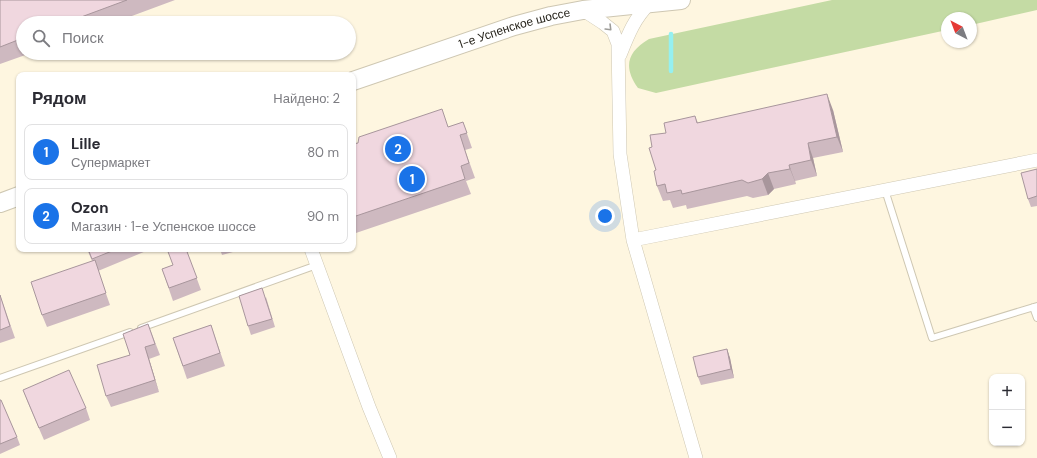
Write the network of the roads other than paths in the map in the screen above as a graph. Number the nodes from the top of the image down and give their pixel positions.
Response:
1 (681, 0) edge
2 (655, 2) edge
3 (583, 10) junction
4 (619, 57) junction
5 (356, 80) edge
6 (1037, 160) edge
7 (885, 190) junction
8 (16, 197) edge
9 (0, 203) edge
10 (633, 240) junction
11 (312, 252) edge
12 (317, 265) junction
13 (1035, 306) edge
14 (1037, 318) edge
15 (0, 378) edge
16 (390, 458) edge
17 (696, 458) edge

1 - 2 main road, 1-е Успенское шоссе
2 - 3 main road, 1-е Успенское шоссе
2 - 4 street
3 -> 4 street
3 - 5 main road, 1-е Успенское шоссе
4 - 10 street
6 - 7 street
7 - 10 street
7 - 13 lane
8 - 9 main road
10 - 17 street
11 - 12 street
12 - 15 lane
12 - 16 street
13 - 14 lane

